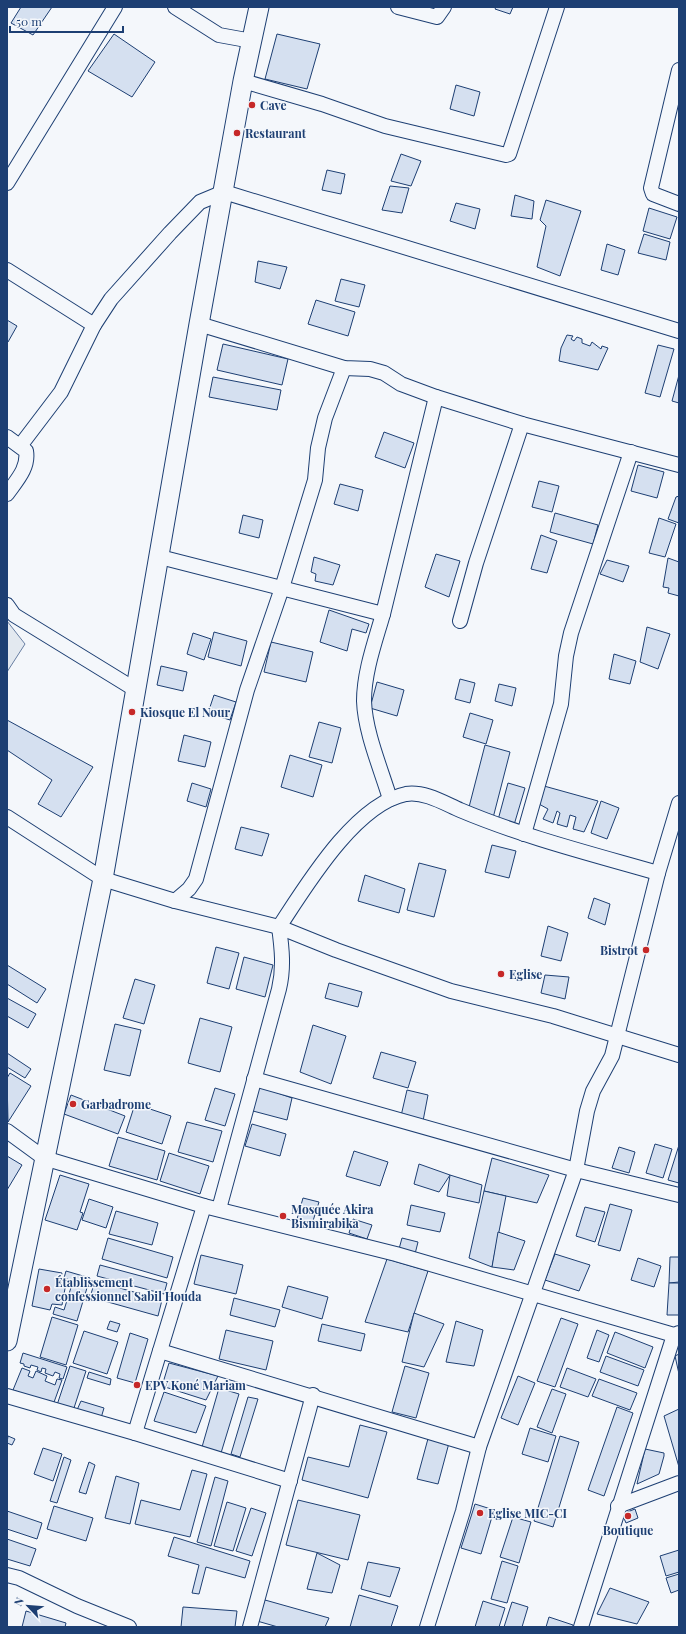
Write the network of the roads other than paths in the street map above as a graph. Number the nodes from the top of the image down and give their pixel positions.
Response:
1 (115, 7) edge
2 (175, 7) edge
3 (259, 7) edge
4 (398, 7) edge
5 (444, 7) edge
6 (557, 7) edge
7 (252, 41) junction
8 (679, 70) edge
9 (244, 81) junction
10 (7, 183) edge
11 (224, 192) junction
12 (679, 204) edge
13 (7, 270) edge
14 (199, 324) junction
15 (94, 325) junction
16 (679, 331) edge
17 (344, 368) junction
18 (436, 397) junction
19 (522, 424) junction
20 (7, 437) edge
21 (20, 446) junction
22 (631, 452) junction
23 (679, 465) edge
24 (7, 494) edge
25 (160, 557) junction
26 (282, 588) junction
27 (7, 605) edge
28 (382, 614) junction
29 (460, 621) dead end
30 (136, 690) junction
31 (390, 799) junction
32 (679, 803) edge
33 (7, 817) edge
34 (676, 824) edge
35 (524, 834) junction
36 (658, 874) junction
37 (103, 879) junction
38 (175, 901) junction
39 (280, 927) junction
40 (616, 1035) junction
41 (679, 1055) edge
42 (254, 1079) junction
43 (7, 1130) edge
44 (44, 1158) junction
45 (576, 1170) junction
46 (679, 1195) edge
47 (204, 1206) junction
48 (219, 1209) junction
49 (532, 1293) junction
50 (676, 1334) edge
51 (7, 1341) edge
52 (160, 1351) junction
53 (313, 1395) junction
54 (7, 1396) edge
55 (135, 1433) junction
56 (479, 1447) junction
57 (290, 1481) junction
58 (679, 1483) edge
59 (618, 1506) junction
60 (7, 1575) edge
61 (129, 1627) edge
62 (250, 1627) edge
63 (427, 1627) edge
64 (581, 1627) edge

1 - 10 street
2 - 7 street
3 - 7 street
4 - 5 street
6 - 9 street
7 - 9 street
8 - 12 street
9 - 11 street
11 - 14 street
11 - 15 street
11 - 16 street
13 - 15 street
14 - 17 street
14 - 25 street
15 - 21 street
17 - 18 street
17 - 26 street
18 - 19 street
18 - 28 street
19 - 22 street
19 - 29 street
20 - 21 street
21 - 24 street
22 - 23 street
22 - 35 street
25 - 26 street
25 - 30 street
26 - 28 street
26 - 38 street
27 - 30 street
28 - 31 street
30 - 37 street
31 - 35 street
31 - 39 street
32 - 34 street
33 - 37 street
34 - 36 street
35 - 36 street
36 - 40 street
37 - 38 street
37 - 44 street
38 - 39 street
39 - 40 street
39 - 42 street
40 - 41 street
40 - 45 street
42 - 45 street
42 - 48 street
43 - 44 street
44 - 47 street
44 - 51 street
45 - 46 street
45 - 49 street
47 - 48 street
47 - 52 street
48 - 49 street
49 - 50 street
49 - 56 street
50 - 59 street
52 - 53 street
52 - 55 street
53 - 56 street
53 - 57 street
54 - 55 street
55 - 57 street
56 - 63 street
57 - 62 street
58 - 59 street
59 - 64 street
60 - 61 street

